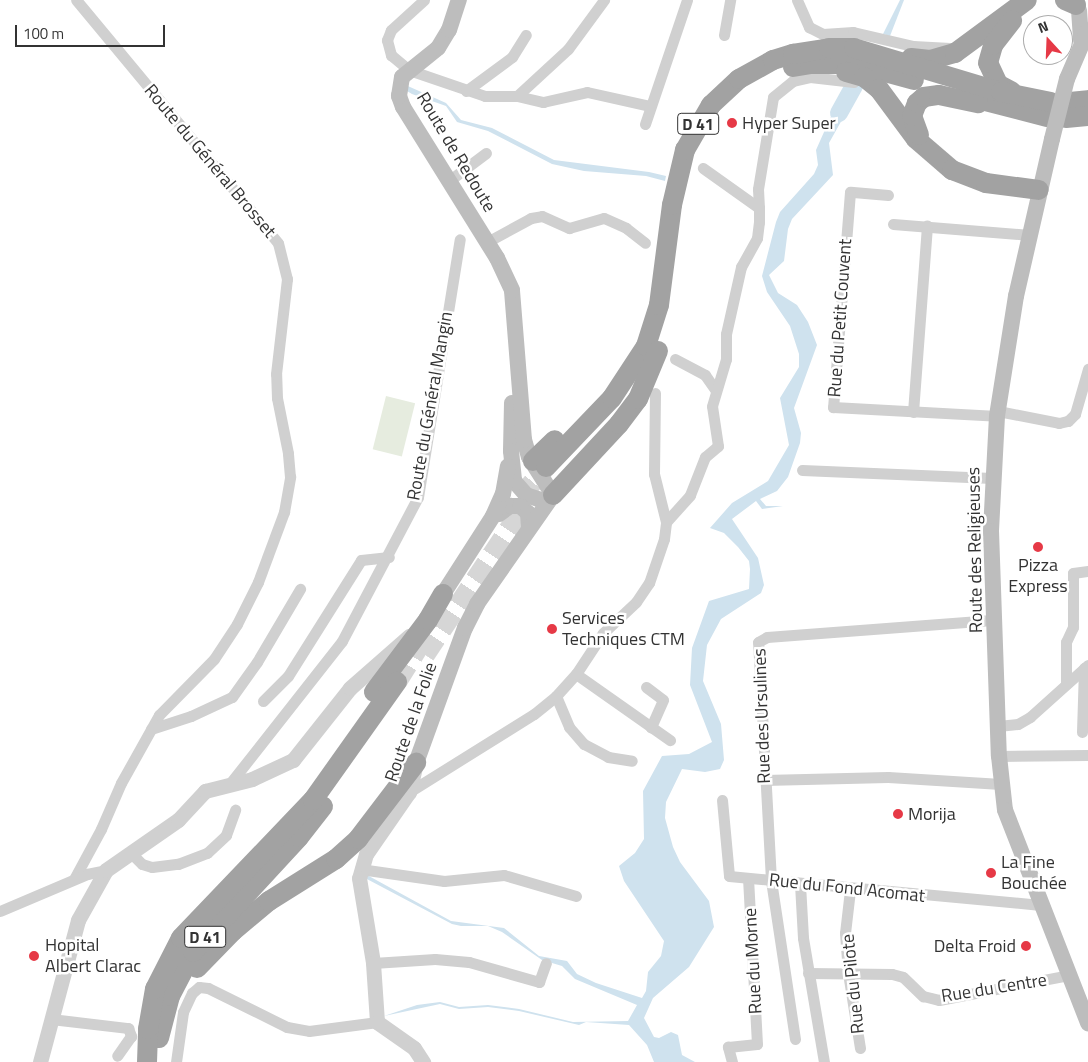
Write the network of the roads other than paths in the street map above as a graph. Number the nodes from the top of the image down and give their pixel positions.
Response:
1 (76, 0) edge
2 (424, 0) edge
3 (460, 0) edge
4 (604, 0) edge
5 (687, 0) edge
6 (730, 0) edge
7 (797, 0) edge
8 (1027, 0) edge
9 (1040, 0) edge
10 (1077, 6) edge
11 (526, 35) dead end
12 (724, 35) dead end
13 (1084, 36) edge
14 (966, 46) junction
15 (867, 50) junction
16 (989, 55) junction
17 (810, 64) junction
18 (409, 70) junction
19 (466, 91) junction
20 (882, 92) junction
21 (517, 96) junction
22 (650, 106) junction
23 (1003, 107) junction
24 (1060, 107) edge
25 (913, 112) junction
26 (1088, 116) edge
27 (645, 124) dead end
28 (486, 153) dead end
29 (930, 154) junction
30 (703, 168) dead end
31 (450, 180) junction
32 (1039, 190) junction
33 (888, 195) dead end
34 (759, 208) junction
35 (893, 224) dead end
36 (927, 226) junction
37 (1030, 235) junction
38 (460, 240) dead end
39 (487, 242) junction
40 (645, 242) dead end
41 (516, 338) junction
42 (666, 355) junction
43 (1088, 369) edge
44 (716, 391) junction
45 (655, 393) dead end
46 (913, 412) junction
47 (998, 413) junction
48 (511, 451) junction
49 (545, 468) junction
50 (802, 470) dead end
51 (992, 478) junction
52 (514, 481) junction
53 (550, 498) junction
54 (499, 514) junction
55 (666, 522) junction
56 (529, 528) junction
57 (481, 536) junction
58 (389, 557) junction
59 (1088, 570) edge
60 (300, 589) dead end
61 (443, 594) junction
62 (996, 620) junction
63 (1086, 666) edge
64 (576, 674) junction
65 (1066, 684) junction
66 (646, 687) dead end
67 (556, 696) junction
68 (263, 701) dead end
69 (998, 726) junction
70 (651, 727) junction
71 (152, 729) junction
72 (1082, 732) dead end
73 (670, 740) dead end
74 (1088, 755) edge
75 (999, 756) junction
76 (632, 761) dead end
77 (416, 763) junction
78 (764, 780) junction
79 (1001, 784) junction
80 (228, 786) junction
81 (409, 792) junction
82 (389, 799) junction
83 (722, 800) dead end
84 (235, 810) dead end
85 (279, 836) junction
86 (130, 852) junction
87 (89, 855) junction
88 (360, 869) junction
89 (100, 871) junction
90 (748, 878) junction
91 (74, 879) junction
92 (771, 880) junction
93 (800, 884) junction
94 (850, 890) junction
95 (576, 896) dead end
96 (1041, 905) junction
97 (0, 910) edge
98 (372, 963) junction
99 (546, 963) dead end
100 (808, 973) junction
101 (848, 973) junction
102 (1069, 976) junction
103 (51, 1019) junction
104 (377, 1022) junction
105 (1088, 1023) edge
106 (160, 1030) junction
107 (795, 1039) dead end
108 (860, 1048) dead end
109 (117, 1056) dead end
110 (419, 1061) edge
111 (40, 1062) edge
112 (148, 1062) edge
113 (159, 1062) edge
114 (176, 1062) edge
115 (732, 1062) edge
116 (824, 1062) edge

1 - 71 street, Route du Général Brosset
2 - 18 street
3 - 18 main road, Route de Redoute
4 - 21 street
5 - 22 street
6 - 12 street
7 - 14 street
8 - 14 highway
9 - 16 highway
10 - 13 main road, Route des Religieuses
11 - 19 street
13 - 32 main road, Route des Religieuses, bridge
14 - 15 highway
14 - 16 street
15 - 24 highway, D 41
15 - 49 highway, D 41
16 - 24 highway
17 - 20 highway
17 - 23 highway, D 41
17 - 42 highway, D 41
18 - 19 street
18 - 31 main road, Route de Redoute
19 - 21 street
20 - 25 highway
20 - 29 highway
20 - 34 street
21 - 22 street
22 - 27 street
23 - 24 highway, D 41
23 - 25 highway
24 - 26 highway, D 41
25 - 29 highway
28 - 31 street
29 - 32 highway
30 - 34 street
31 - 39 main road, Route de Redoute
32 - 37 main road, Route des Religieuses
33 - 46 street, Rue du Petit Couvent
34 - 44 street
35 - 36 street
36 - 37 street
36 - 46 street
37 - 47 main road, Route des Religieuses
38 - 58 street, Route du Général Mangin
39 - 40 street
39 - 41 main road, Route de Redoute
41 - 48 main road
41 - 49 main road
42 - 44 street
42 - 49 highway, D 41
42 - 53 highway
43 - 47 street, Rue du Petit Couvent
44 - 55 street
45 - 55 street
46 - 47 street, Rue du Petit Couvent
47 - 51 main road, Route des Religieuses
48 - 52 main road
48 - 57 main road
49 - 52 main road
49 - 53 main road
50 - 51 street
51 - 62 main road, Route des Religieuses
52 - 53 main road
52 - 54 main road
53 - 56 main road, Route de la Folie
54 - 56 main road
54 - 57 main road
55 - 64 street
56 - 77 main road, Route de la Folie
57 - 61 main road
58 - 68 street
58 - 80 street, Route du Général Mangin
59 - 65 street
60 - 71 street
61 - 80 street
61 - 85 highway
62 - 69 main road, Route des Religieuses
62 - 78 street, Rue des Ursulines
63 - 65 street
63 - 72 street
64 - 67 street
64 - 70 street
65 - 69 street
66 - 70 street
67 - 76 street
67 - 81 street
69 - 75 main road, Route des Religieuses
70 - 73 street
71 - 87 street, Route du Général Brosset
74 - 75 street
75 - 79 main road, Route des Religieuses
77 - 81 street, Route de la Folie
77 - 82 highway
78 - 79 street
78 - 92 street, Rue des Ursulines
79 - 96 main road, Route des Religieuses
80 - 86 street
81 - 82 highway
81 - 88 street, Route de la Folie
82 - 106 highway
83 - 90 street, Rue du Fond Acomat
84 - 86 street
85 - 106 highway, D 41
85 - 112 highway, D 41
86 - 89 street
87 - 89 street
87 - 91 street, Route du Général Brosset
88 - 95 street
88 - 98 street, Route de la Folie
89 - 91 street
89 - 103 street
90 - 92 street, Rue du Fond Acomat
90 - 115 street, Rue du Morne
91 - 97 street
92 - 93 street, Rue du Fond Acomat
92 - 107 street, Rue des Ursulines
93 - 94 street, Rue du Fond Acomat
93 - 100 street
94 - 96 street, Rue du Fond Acomat
94 - 101 street, Rue du Pilote
96 - 102 main road, Route des Religieuses
98 - 99 street
98 - 104 street, Route de la Folie
100 - 101 street, Rue du Centre
100 - 116 street
101 - 102 street, Rue du Centre
101 - 108 street, Rue du Pilote
102 - 105 main road, Route des Religieuses
103 - 109 street
103 - 111 street
104 - 110 street
104 - 114 street
106 - 113 highway, D 41

